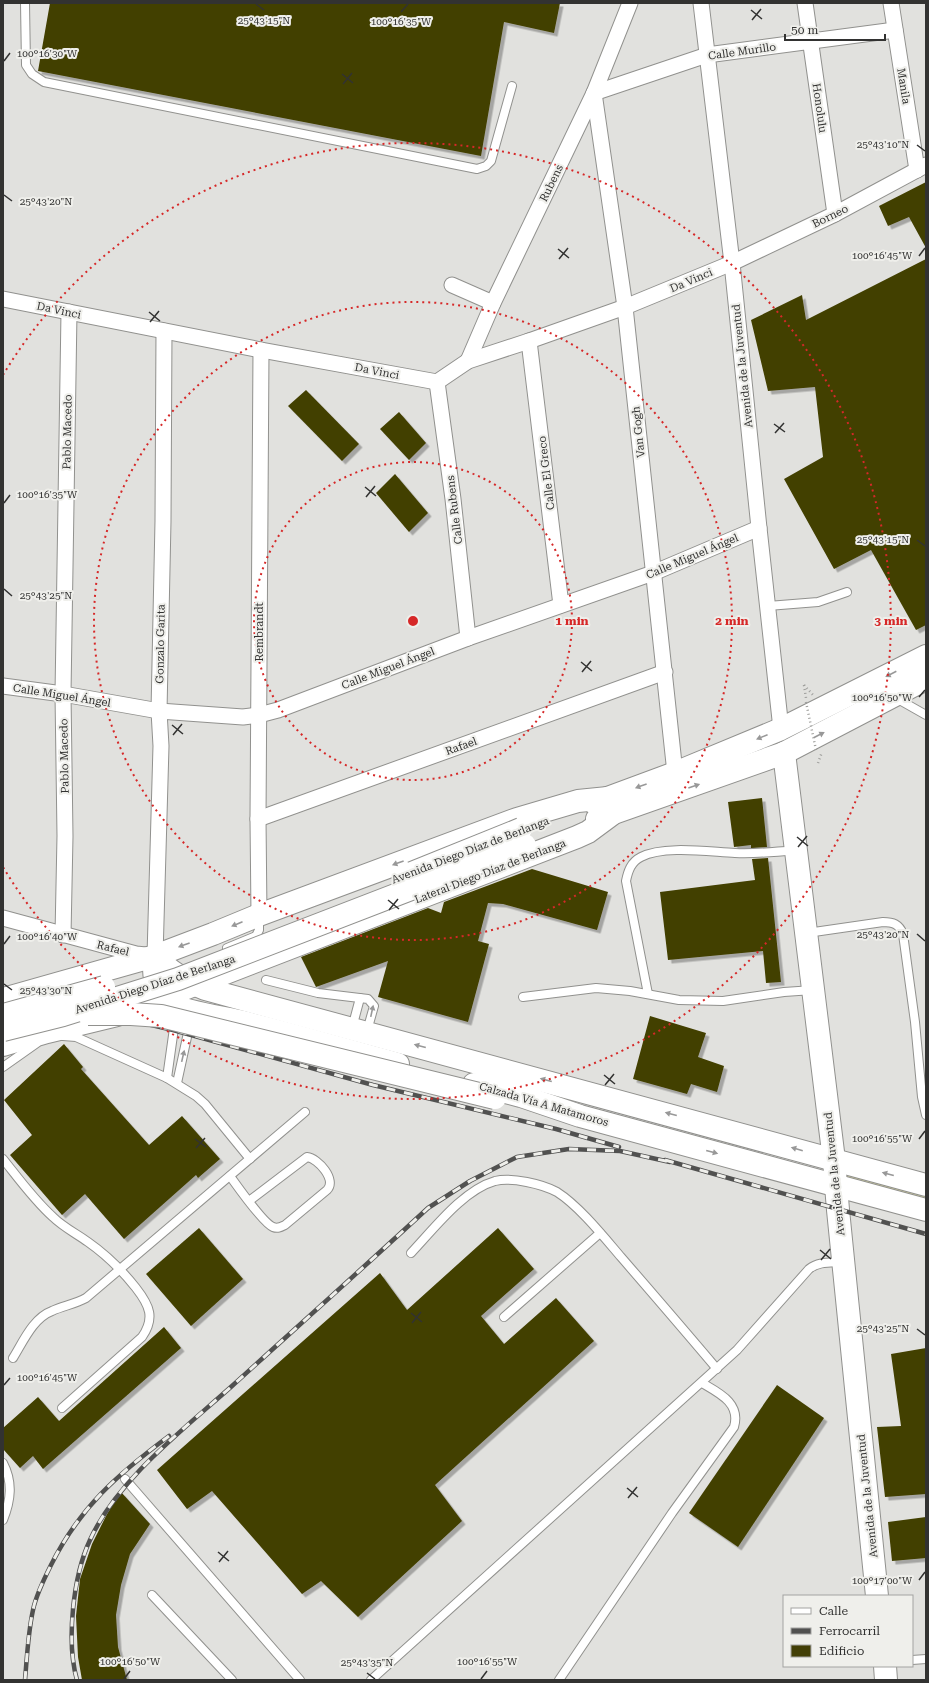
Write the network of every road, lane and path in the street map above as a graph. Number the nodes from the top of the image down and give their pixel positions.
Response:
1 (25, 3) edge
2 (630, 3) edge
3 (701, 3) edge
4 (805, 3) edge
5 (891, 3) edge
6 (895, 30) junction
7 (810, 42) junction
8 (707, 55) junction
9 (512, 86) dead end
10 (594, 93) junction
11 (921, 168) edge
12 (835, 214) junction
13 (732, 262) junction
14 (452, 284) dead end
15 (3, 298) edge
16 (493, 303) junction
17 (625, 307) junction
18 (69, 312) junction
19 (164, 331) junction
20 (529, 341) junction
21 (260, 350) junction
22 (468, 361) junction
23 (437, 382) junction
24 (758, 528) junction
25 (653, 573) junction
26 (847, 592) dead end
27 (561, 605) junction
28 (768, 606) junction
29 (468, 638) junction
30 (926, 656) edge
31 (665, 672) junction
32 (926, 679) edge
33 (804, 685) dead end
34 (3, 686) edge
35 (62, 694) junction
36 (894, 696) junction
37 (159, 711) junction
38 (259, 715) junction
39 (926, 715) edge
40 (781, 729) junction
41 (816, 750) dead end
42 (784, 753) junction
43 (675, 773) junction
44 (609, 806) junction
45 (258, 819) junction
46 (523, 837) junction
47 (796, 850) junction
48 (259, 914) junction
49 (3, 918) edge
50 (806, 933) junction
51 (63, 935) junction
52 (220, 941) junction
53 (160, 962) junction
54 (231, 971) junction
55 (97, 972) junction
56 (266, 980) dead end
57 (195, 984) junction
58 (814, 990) junction
59 (648, 994) junction
60 (81, 995) dead end
61 (523, 997) dead end
62 (38, 998) junction
63 (360, 998) junction
64 (3, 999) edge
65 (248, 1000) junction
66 (172, 1009) junction
67 (3, 1014) edge
68 (63, 1015) junction
69 (116, 1015) junction
70 (3, 1018) edge
71 (242, 1022) junction
72 (189, 1028) junction
73 (3, 1030) edge
74 (359, 1030) junction
75 (47, 1032) junction
76 (3, 1045) edge
77 (3, 1067) edge
78 (167, 1078) junction
79 (177, 1083) junction
80 (305, 1112) dead end
81 (926, 1115) edge
82 (580, 1116) junction
83 (744, 1134) junction
84 (250, 1158) junction
85 (3, 1159) edge
86 (740, 1160) junction
87 (834, 1160) junction
88 (230, 1176) junction
89 (926, 1185) edge
90 (836, 1186) junction
91 (250, 1201) junction
92 (926, 1210) edge
93 (600, 1233) junction
94 (411, 1253) dead end
95 (844, 1262) junction
96 (121, 1268) junction
97 (504, 1317) dead end
98 (13, 1358) dead end
99 (717, 1369) junction
100 (702, 1383) junction
101 (62, 1408) dead end
102 (3, 1463) edge
103 (125, 1479) dead end
104 (3, 1520) edge
105 (152, 1595) dead end
106 (877, 1595) edge
107 (926, 1658) edge
108 (913, 1660) edge
109 (885, 1667) edge
110 (232, 1680) edge
111 (300, 1680) edge
112 (371, 1680) edge
113 (559, 1680) edge
114 (886, 1680) edge

1 - 9 lane
2 - 10 street, Rubens
3 - 8 street, Avenida de la Juventud
4 - 7 street, Honolulu
5 - 6 street, Manila
6 - 7 street, Calle Murillo
6 - 11 street, Manila
7 - 8 street, Calle Murillo
7 - 12 street, Honolulu
8 - 10 street, Calle Murillo
8 - 13 street, Avenida de la Juventud
10 - 16 street, Rubens
10 - 17 street, Van Gogh
11 - 12 street, Borneo
12 - 13 street, Borneo
13 - 17 street, Da Vinci
13 - 24 street, Avenida de la Juventud
14 - 16 street
15 - 18 street, Da Vinci
16 - 22 street, Rubens
17 - 20 street, Da Vinci
17 - 25 street, Van Gogh
18 - 19 street, Da Vinci
18 - 35 street, Pablo Macedo
19 - 21 street, Da Vinci
19 - 37 street, Gonzalo Garita
20 - 22 street, Da Vinci
20 - 27 street, Calle El Greco
21 - 23 street, Da Vinci
21 - 38 street, Rembrandt
22 - 23 street, Da Vinci
23 - 29 street, Calle Rubens
24 - 25 street, Calle Miguel Ángel
24 - 28 street, Avenida de la Juventud
25 - 27 street, Calle Miguel Ángel
25 - 31 street, Van Gogh
26 - 28 lane
27 - 29 street, Calle Miguel Ángel
28 - 40 street, Avenida de la Juventud
29 - 38 street, Calle Miguel Ángel
30 -> 40 street, Avenida Diego Díaz de Berlanga
31 - 43 street, Van Gogh
31 - 45 street, Rafael
32 - 36 street, Avenida Diego Díaz de Berlanga
33 - 41 path, bridge
34 - 35 street, Calle Miguel Ángel
35 - 37 street, Calle Miguel Ángel
35 - 51 street, Pablo Macedo
36 - 39 lane
42 -> 36 street, Avenida Diego Díaz de Berlanga
37 - 38 street, Calle Miguel Ángel
37 - 53 street, Gonzalo Garita
38 - 45 street, Rembrandt
40 -> 43 street, Avenida Diego Díaz de Berlanga
44 -> 42 street, Avenida Diego Díaz de Berlanga
42 - 47 street, Avenida de la Juventud
43 -> 44 street, Avenida Diego Díaz de Berlanga
44 - 46 street, Avenida Diego Díaz de Berlanga
44 -> 48 street
44 - 54 street, Lateral Diego Díaz de Berlanga
45 - 48 street, Rembrandt
46 - 67 street, Avenida Diego Díaz de Berlanga, bridge
46 - 68 street, Avenida Diego Díaz de Berlanga, bridge
47 - 50 street, Avenida de la Juventud
47 - 59 lane
48 - 52 street
49 - 51 street, Rafael
50 - 58 street, Avenida de la Juventud
50 - 81 lane
51 - 53 street, Rafael
52 -> 53 street
52 - 54 street
53 - 55 street
53 - 57 street, Calzada Vía A Matamoros
53 - 66 street
54 - 57 street, Lateral Diego Díaz de Berlanga
55 - 62 street
55 - 69 street
56 - 63 lane
57 - 65 street, Calzada Vía A Matamoros
57 - 66 street, Lateral Diego Díaz de Berlanga
58 - 59 lane
58 - 87 street, Avenida de la Juventud
59 - 61 lane
60 - 62 lane
62 - 64 street
62 - 70 lane
62 - 75 lane
63 - 74 lane
74 -> 63 lane
65 - 71 lane
65 - 74 street, Calzada Vía A Matamoros
66 - 69 street, Lateral Diego Díaz de Berlanga
66 - 71 street, Calzada Vía A Matamoros
66 - 72 lane
66 - 78 lane
68 - 73 street, Avenida Diego Díaz de Berlanga, bridge
68 - 82 street, bridge
69 - 75 street, Lateral Diego Díaz de Berlanga
71 - 72 lane
71 - 82 street, Calzada Vía A Matamoros
79 -> 72 lane
83 -> 74 street, Calzada Vía A Matamoros
75 - 76 street, Lateral Diego Díaz de Berlanga
77 - 78 lane
78 - 79 lane
79 - 84 lane
80 - 84 lane
82 -> 86 street, Calzada Vía A Matamoros
83 - 86 street
87 -> 83 street, Calzada Vía A Matamoros
84 - 88 lane
85 - 96 lane
86 - 90 street, Calzada Vía A Matamoros
89 -> 87 street, Calzada Vía A Matamoros
87 - 90 street, Avenida de la Juventud
88 - 91 lane
88 - 96 lane
90 - 92 street, Calzada Vía A Matamoros
90 - 95 street, Avenida de la Juventud
91 - 91 lane
93 - 94 lane
93 - 97 lane
93 - 99 lane
95 - 99 lane
95 - 106 street, Avenida de la Juventud
96 - 98 lane
96 - 101 lane
99 - 100 lane
100 - 112 lane
100 - 113 lane
102 - 104 lane
103 - 111 lane
105 - 110 lane
107 - 108 lane
109 - 114 street

